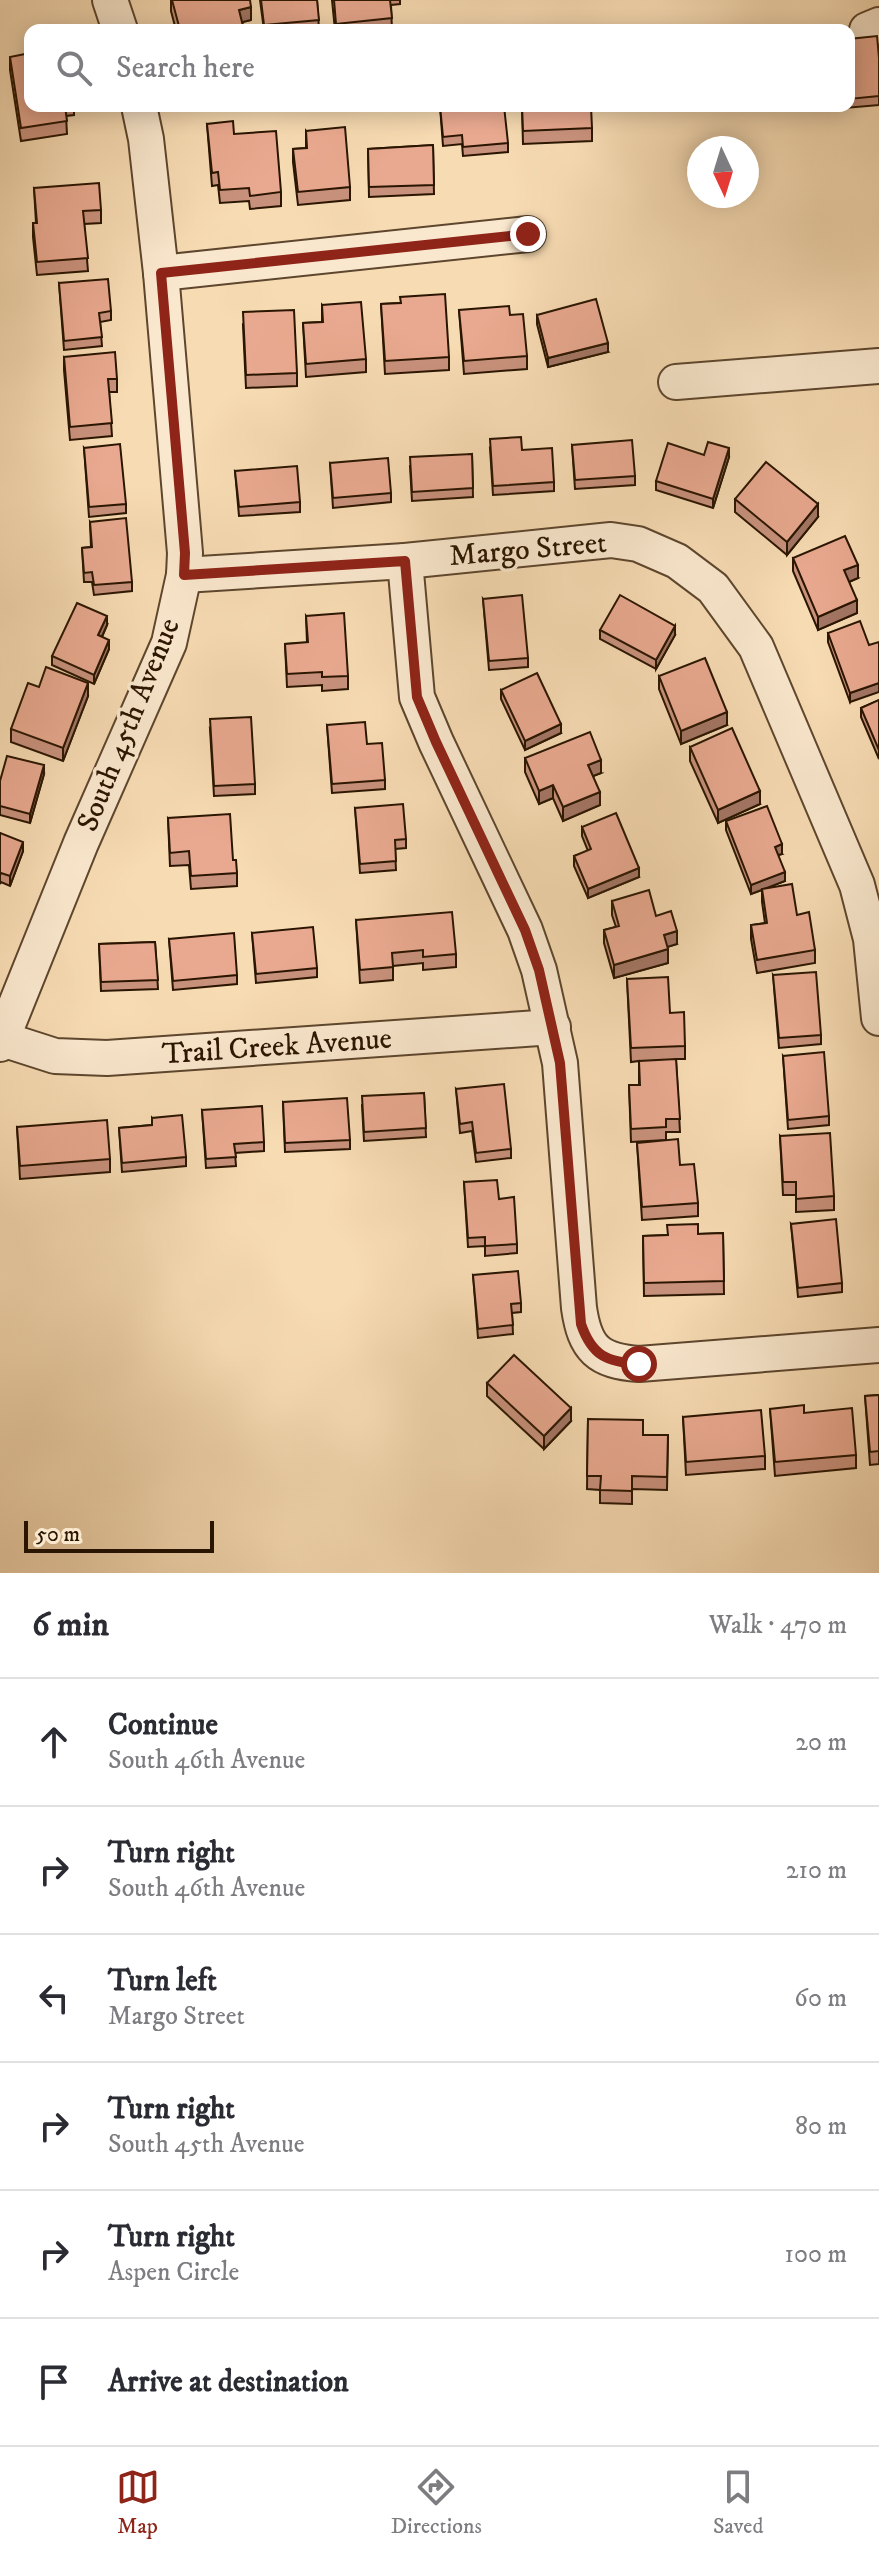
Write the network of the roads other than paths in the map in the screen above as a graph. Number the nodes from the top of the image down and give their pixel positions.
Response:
1 (110, 0) edge
2 (118, 24) edge
3 (140, 112) edge
4 (528, 234) dead end
5 (161, 273) junction
6 (879, 366) edge
7 (676, 382) dead end
8 (405, 561) junction
9 (184, 575) junction
10 (879, 1018) edge
11 (553, 1027) junction
12 (1, 1042) edge
13 (879, 1345) edge

1 - 2 street
3 - 5 street, South 45th Avenue
4 - 5 street
5 - 9 street, South 45th Avenue
6 - 7 street
8 - 9 street, Margo Street
8 - 10 street, Margo Street
8 - 11 street
9 - 12 street, South 45th Avenue
11 - 12 street, Trail Creek Avenue
11 - 13 street

